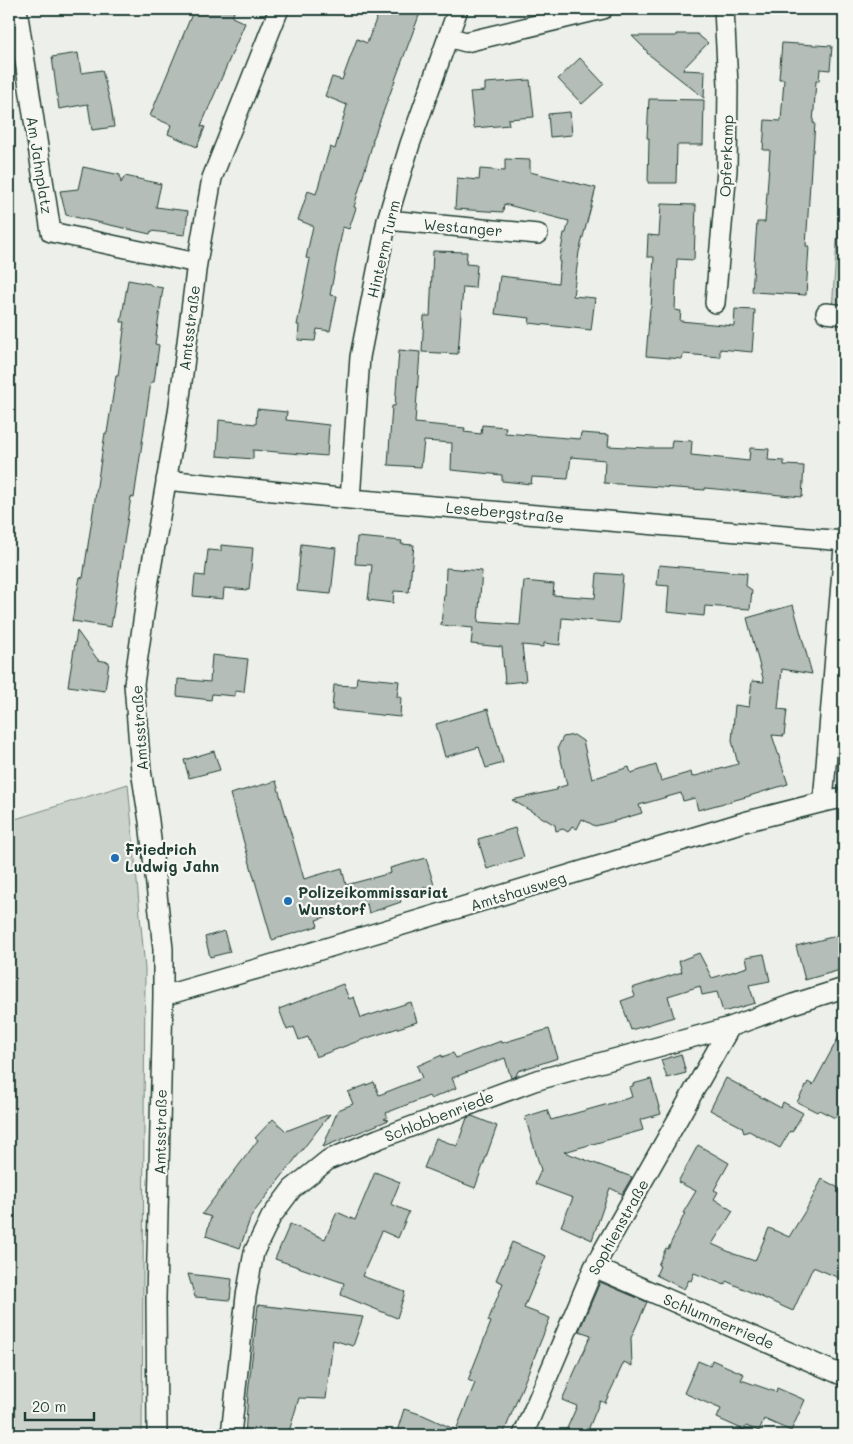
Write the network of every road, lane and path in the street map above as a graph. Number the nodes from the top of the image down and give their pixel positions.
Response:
1 (17, 9) edge
2 (279, 9) edge
3 (458, 9) edge
4 (603, 9) edge
5 (724, 9) edge
6 (448, 37) junction
7 (387, 220) junction
8 (538, 234) dead end
9 (197, 263) junction
10 (715, 303) dead end
11 (166, 480) junction
12 (350, 499) junction
13 (844, 541) edge
14 (844, 547) edge
15 (844, 798) edge
16 (823, 802) junction
17 (844, 988) edge
18 (163, 996) junction
19 (730, 1027) junction
20 (594, 1267) junction
21 (844, 1376) edge
22 (158, 1435) edge
23 (231, 1435) edge
24 (523, 1435) edge

1 - 9 street, Am Jahnplatz
2 - 9 street, Amtsstraße
3 - 6 street, Hinterm Turm
4 - 6 street
5 - 10 street, Opferkamp
6 - 7 street, Hinterm Turm
7 - 8 street, Westanger
7 - 12 street, Hinterm Turm
9 - 11 street, Amtsstraße
11 - 12 street, Lesebergstraße
11 - 18 street, Amtsstraße
12 - 13 street, Lesebergstraße
14 - 16 street
15 - 16 street, Amtshausweg
16 - 18 street, Amtshausweg
17 - 19 street, Schlobbenriede
18 - 22 street, Amtsstraße
19 - 20 street, Sophienstraße
19 - 23 street, Schlobbenriede
20 - 21 street, Schlummerriede
20 - 24 street, Sophienstraße

